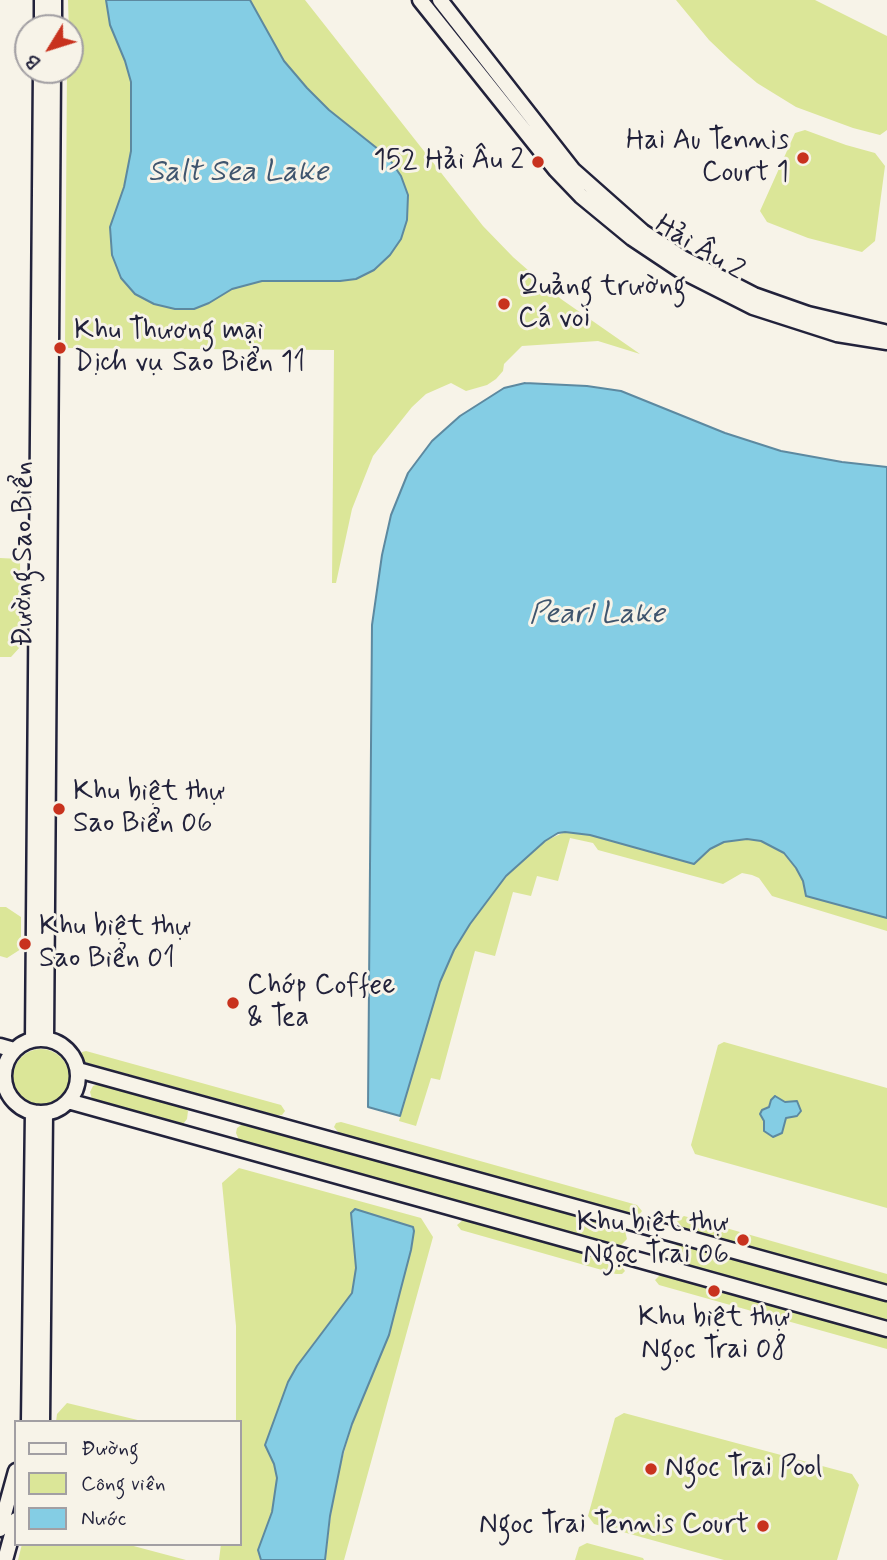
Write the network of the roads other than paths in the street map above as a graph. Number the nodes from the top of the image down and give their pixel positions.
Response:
1 (420, 0) edge
2 (440, 0) edge
3 (42, 84) edge
4 (52, 84) edge
5 (47, 131) junction
6 (887, 332) edge
7 (887, 342) edge
8 (40, 1040) junction
9 (7, 1048) edge
10 (78, 1070) junction
11 (2, 1083) edge
12 (68, 1101) junction
13 (39, 1112) junction
14 (887, 1293) edge
15 (887, 1329) edge
16 (29, 1420) edge
17 (42, 1420) edge
18 (14, 1478) edge
19 (14, 1527) edge
20 (0, 1529) edge
21 (5, 1560) edge

1 - 7 street, Hải Âu 2
2 - 6 street, Hải Âu 2
3 - 5 street, Đường Sao Biển
4 - 5 street, Đường Sao Biển
5 - 8 street, Đường Sao Biển
8 - 9 street
8 - 10 street
9 - 11 street
10 - 12 street
10 - 14 street
11 - 13 street
12 - 13 street
12 - 15 street
13 - 16 street
13 - 17 street
18 - 20 street
19 - 21 street

